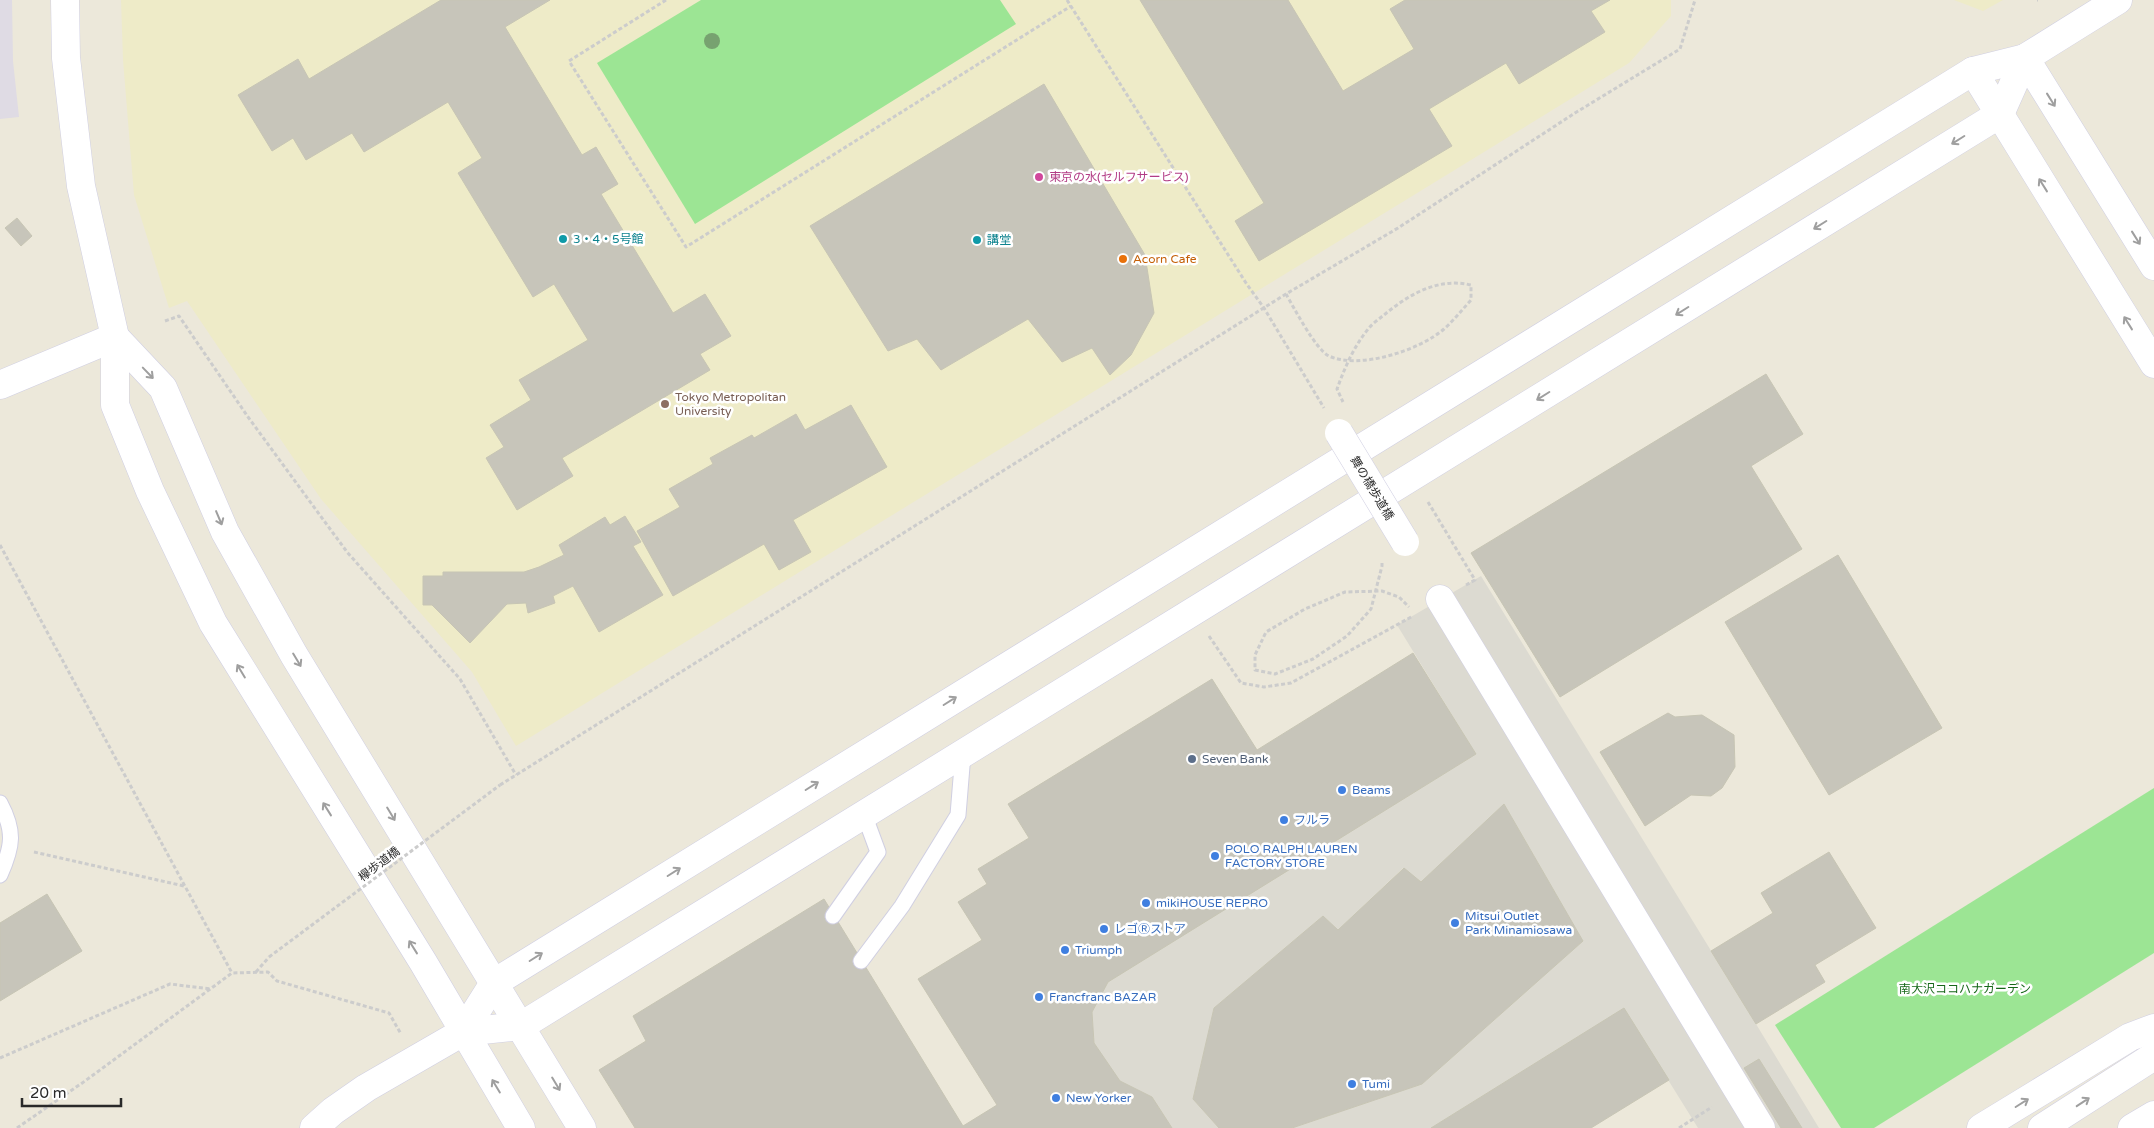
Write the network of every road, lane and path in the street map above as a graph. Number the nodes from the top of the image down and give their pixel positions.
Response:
1 (65, 0) edge
2 (666, 0) edge
3 (1067, 0) edge
4 (1695, 0) edge
5 (2118, 0) edge
6 (1071, 6) junction
7 (2025, 58) junction
8 (1973, 71) junction
9 (2000, 114) junction
10 (2154, 266) edge
11 (1286, 294) junction
12 (1264, 308) junction
13 (165, 321) dead end
14 (115, 337) junction
15 (2154, 364) edge
16 (0, 385) edge
17 (1339, 433) junction
18 (1426, 499) dead end
19 (1401, 535) joint
20 (0, 545) edge
21 (1440, 599) joint
22 (1206, 632) dead end
23 (963, 754) junction
24 (516, 775) junction
25 (0, 803) edge
26 (864, 814) junction
27 (29, 851) dead end
28 (0, 875) edge
29 (185, 886) junction
30 (834, 916) dead end
31 (861, 961) dead end
32 (256, 972) junction
33 (232, 973) junction
34 (494, 983) junction
35 (211, 989) junction
36 (521, 1026) junction
37 (2154, 1028) edge
38 (463, 1032) junction
39 (405, 1043) dead end
40 (2154, 1056) edge
41 (0, 1058) edge
42 (2154, 1115) edge
43 (1693, 1119) dead end
44 (1755, 1119) edge
45 (17, 1128) edge
46 (314, 1128) edge
47 (521, 1128) edge
48 (582, 1128) edge
49 (1679, 1128) edge
50 (1980, 1128) edge
51 (2042, 1128) edge
52 (2132, 1128) edge

1 - 14 street
2 - 6 path
3 - 6 path
4 - 11 path, 欅歩道橋
5 - 7 street
6 - 12 path
7 - 8 street
7 - 9 street
7 -> 10 street
8 - 9 street
34 -> 8 street
15 -> 9 street
9 -> 23 street
11 - 12 path, 欅歩道橋
11 - 17 path
12 - 17 path
12 - 24 path, 欅歩道橋
13 - 24 path
14 - 16 street
14 -> 34 street
38 -> 14 street
17 - 19 street, 舞の橋歩道橋, bridge
18 - 21 path
19 - 22 path
20 - 29 path
21 - 44 street
23 - 26 street
23 - 31 lane
24 - 32 path, 欅歩道橋, bridge
25 - 28 lane
26 - 30 lane
26 - 36 street
27 - 29 path
29 - 33 path
32 - 33 path
32 - 39 path
33 - 35 path
34 - 36 street
34 - 38 street
35 - 41 path
35 - 45 path
36 - 38 street
36 -> 48 street
50 -> 37 street
38 - 46 street
47 -> 38 street
51 -> 40 street
42 - 52 street
43 - 49 path

